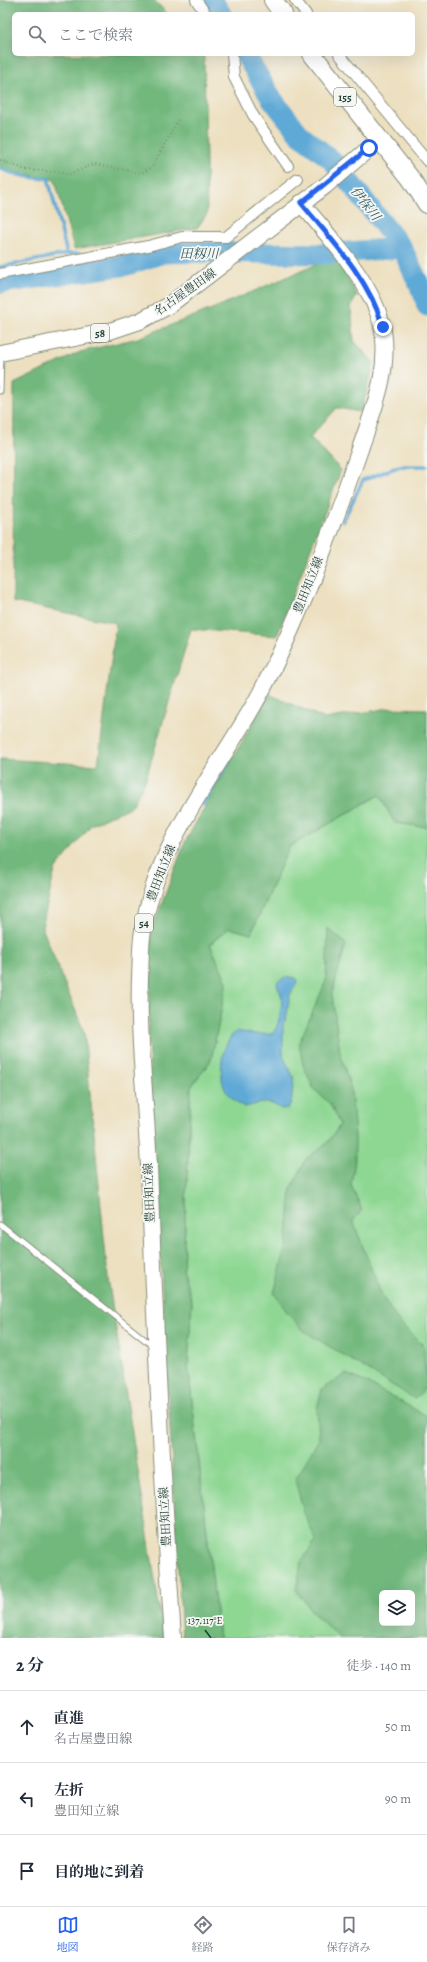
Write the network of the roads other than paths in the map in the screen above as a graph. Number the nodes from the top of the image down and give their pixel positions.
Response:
1 (196, 0) edge
2 (273, 0) edge
3 (295, 0) edge
4 (205, 12) edge
5 (282, 12) edge
6 (304, 12) edge
7 (232, 56) edge
8 (313, 56) edge
9 (341, 56) edge
10 (374, 144) junction
11 (427, 161) edge
12 (288, 166) dead end
13 (298, 179) dead end
14 (301, 203) junction
15 (427, 204) edge
16 (0, 274) edge
17 (1, 353) edge
18 (0, 390) edge
19 (0, 1224) edge
20 (156, 1349) junction
21 (173, 1638) edge

1 - 4 street
2 - 5 highway
3 - 6 street
7 - 12 street
8 - 10 highway, 155
9 - 11 street
10 - 14 main road, 名古屋豊田線 / 58
10 - 15 highway, 155
13 - 16 street
14 - 17 main road, 名古屋豊田線 / 58
14 - 20 main road, 豊田知立線 / 54
17 - 18 lane
19 - 20 lane
20 - 21 main road, 豊田知立線 / 54

